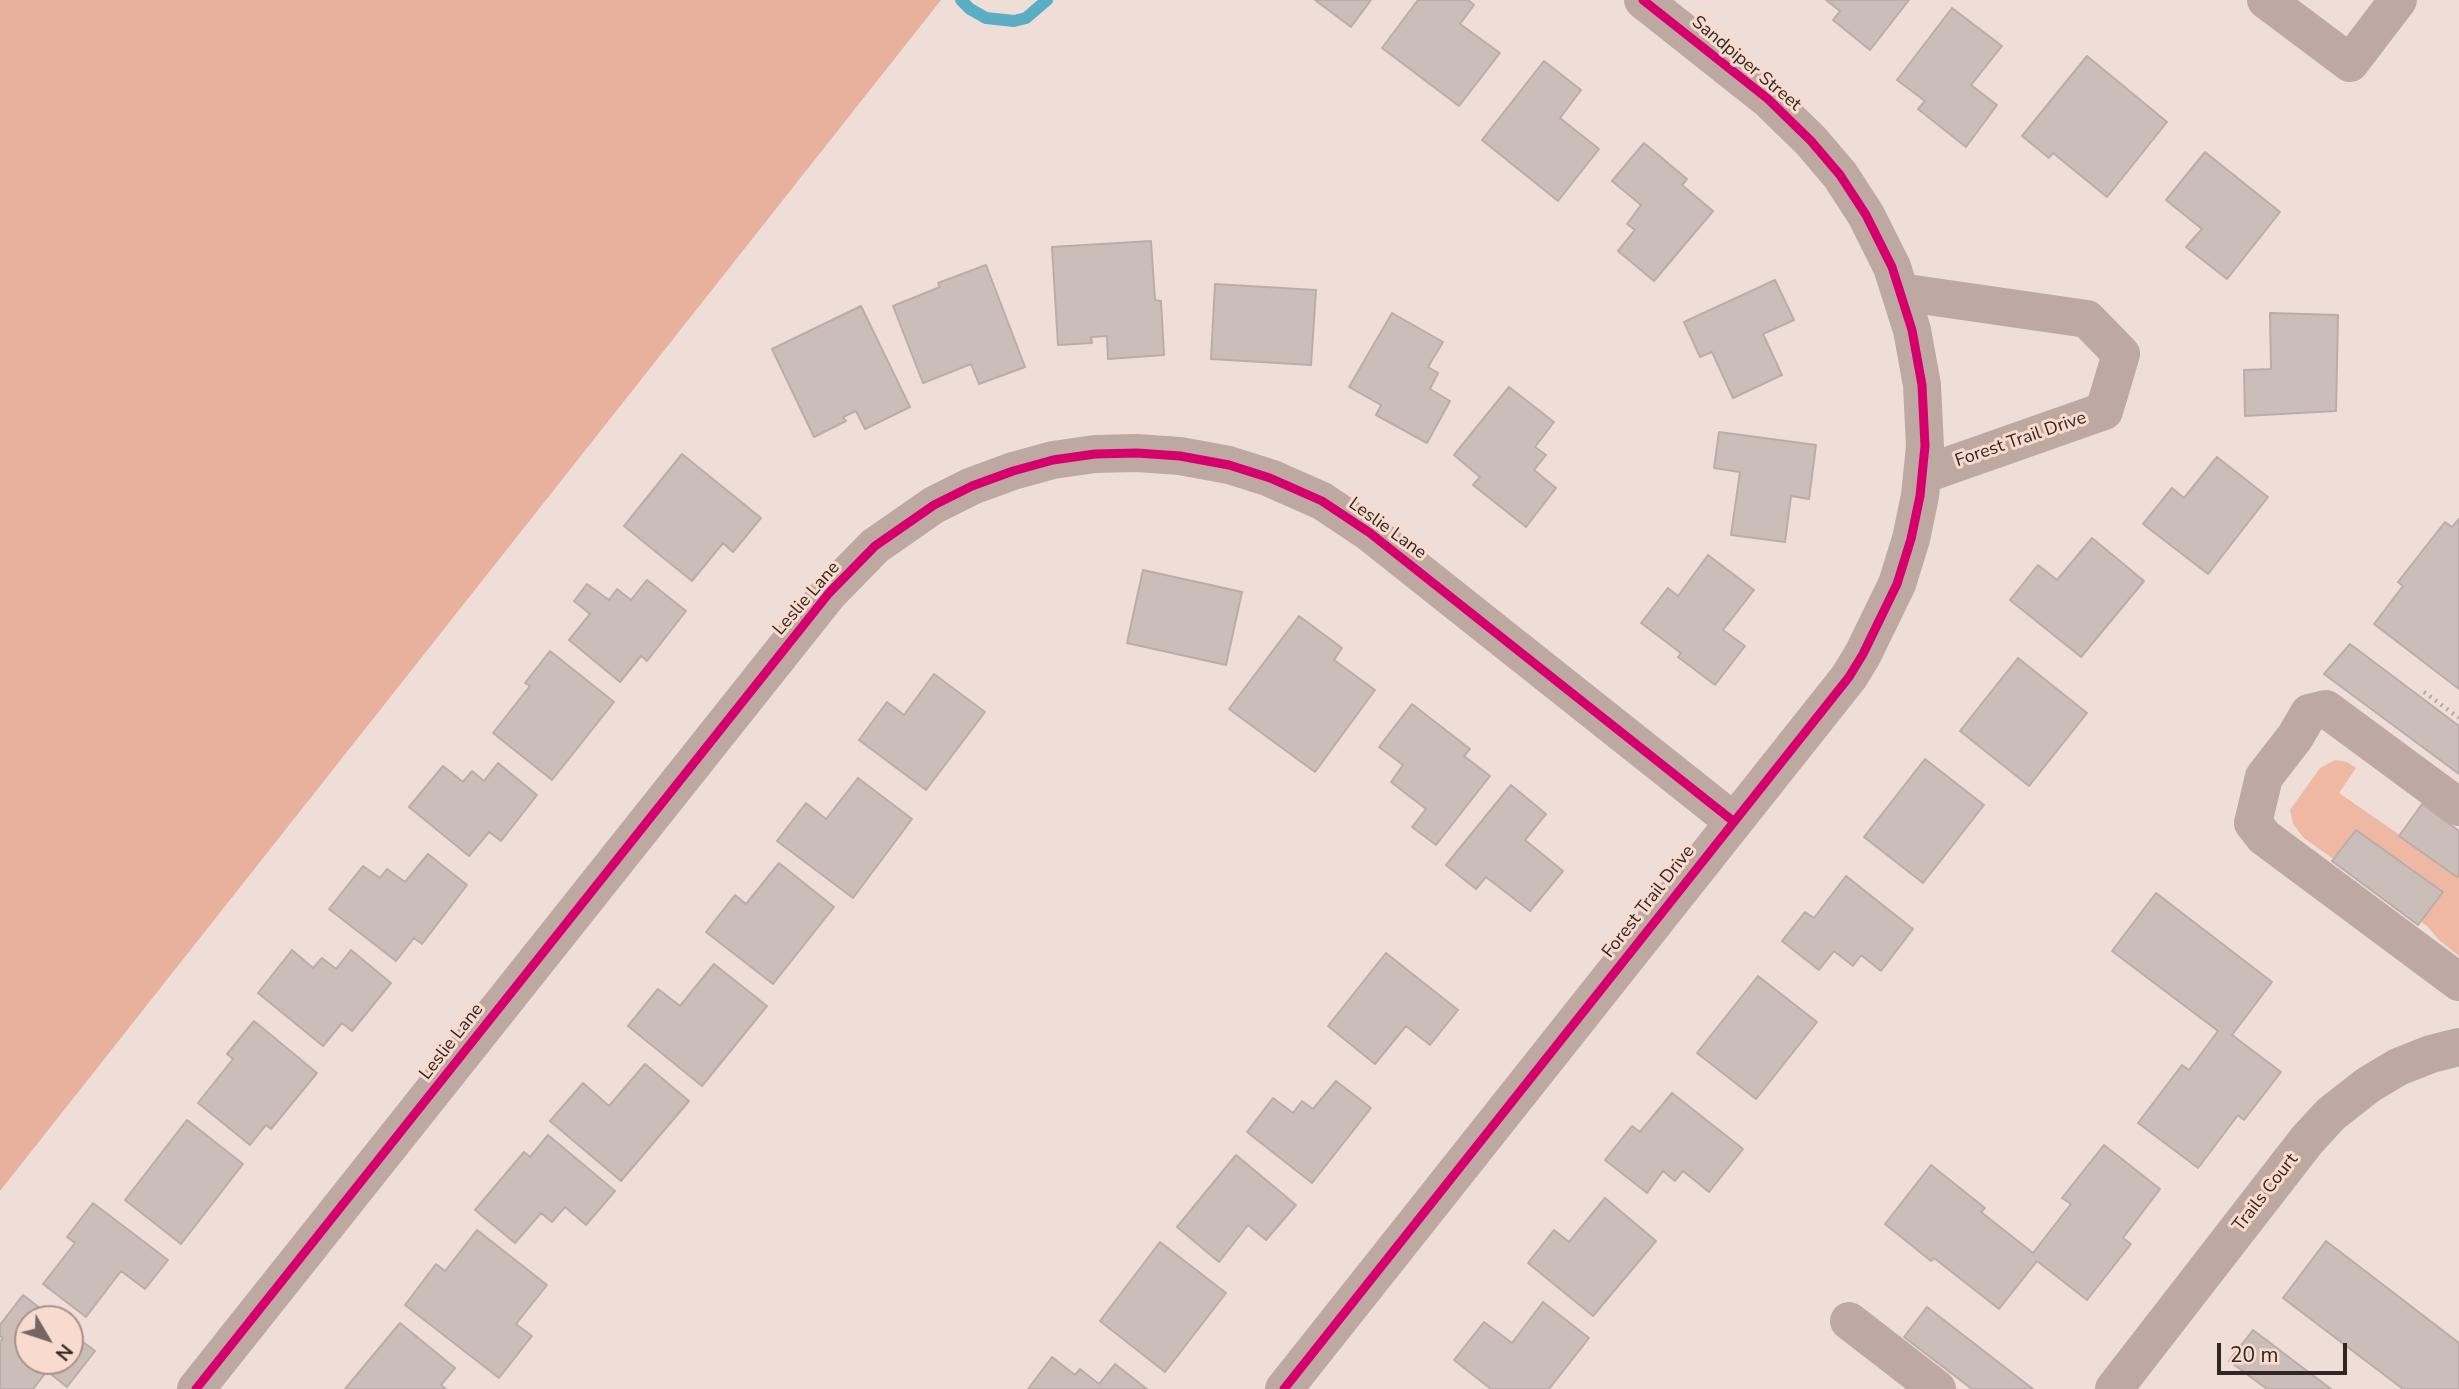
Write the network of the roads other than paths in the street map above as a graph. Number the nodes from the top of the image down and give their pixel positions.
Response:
1 (1643, 0) edge
2 (2266, 0) edge
3 (2398, 0) edge
4 (1900, 292) junction
5 (1922, 385) joint
6 (1922, 475) junction
7 (2459, 807) edge
8 (1733, 821) junction
9 (2459, 982) edge
10 (2459, 1047) edge
11 (1849, 1321) dead end
12 (196, 1389) edge
13 (1284, 1389) edge
14 (1937, 1389) edge
15 (2114, 1389) edge

1 - 4 street, Sandpiper Street
2 - 3 street
4 - 5 street, Sandpiper Street
4 - 6 street, Forest Trail Drive
5 - 6 street, Forest Trail Drive
6 - 8 street, Forest Trail Drive
7 - 9 street
8 - 12 street, Leslie Lane
8 - 13 street, Forest Trail Drive
10 - 15 street, Trails Court
11 - 14 street

